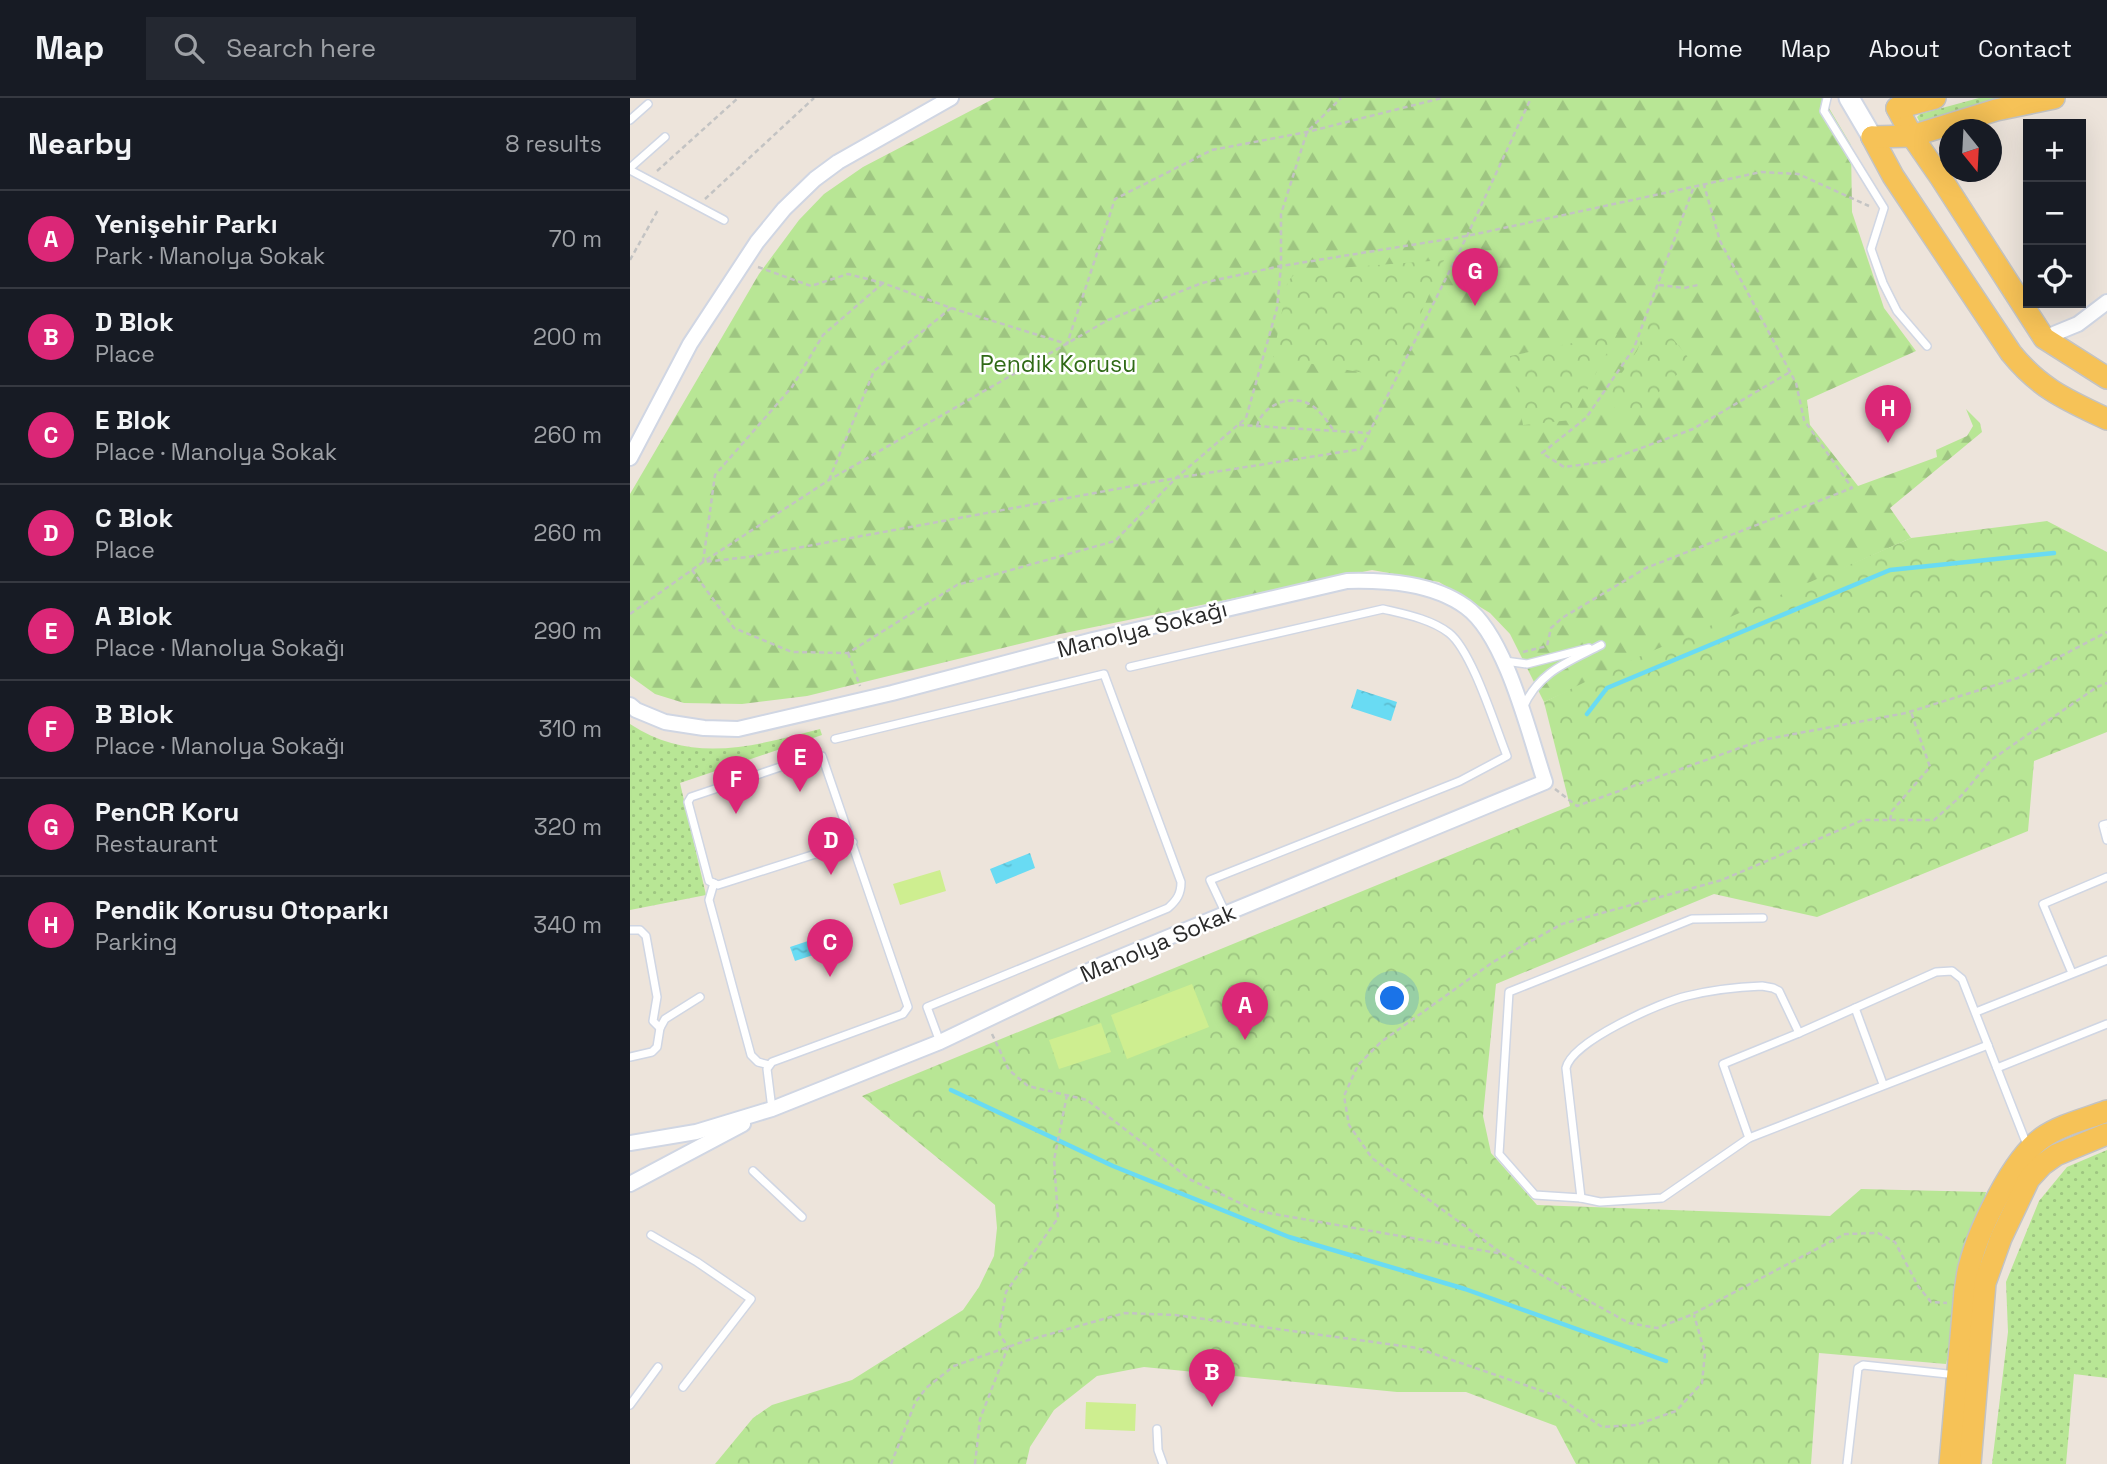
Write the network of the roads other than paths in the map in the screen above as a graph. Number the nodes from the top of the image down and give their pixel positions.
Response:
1 (951, 98) edge
2 (1826, 98) edge
3 (1849, 98) edge
4 (1936, 98) edge
5 (2054, 98) edge
6 (1894, 103) edge
7 (648, 104) dead end
8 (2013, 107) junction
9 (1993, 119) edge
10 (630, 120) edge
11 (1912, 136) junction
12 (665, 137) dead end
13 (1872, 137) junction
14 (630, 169) edge
15 (1947, 182) edge
16 (1947, 186) junction
17 (724, 220) dead end
18 (2107, 302) edge
19 (2044, 338) junction
20 (1927, 346) dead end
21 (2107, 378) edge
22 (2107, 419) edge
23 (630, 458) edge
24 (1504, 661) junction
25 (1130, 667) dead end
26 (630, 705) edge
27 (1521, 711) junction
28 (835, 739) dead end
29 (1545, 782) joint
30 (2107, 824) edge
31 (2107, 840) edge
32 (853, 842) junction
33 (2107, 877) edge
34 (714, 883) junction
35 (1226, 915) junction
36 (1762, 918) dead end
37 (634, 930) edge
38 (2107, 960) edge
39 (2071, 973) junction
40 (700, 997) dead end
41 (1855, 1008) junction
42 (1976, 1012) junction
43 (2107, 1024) edge
44 (660, 1028) junction
45 (1799, 1033) junction
46 (940, 1042) junction
47 (1989, 1045) junction
48 (630, 1057) edge
49 (769, 1065) junction
50 (1997, 1068) junction
51 (1884, 1084) junction
52 (772, 1109) junction
53 (2107, 1111) edge
54 (2107, 1134) edge
55 (1749, 1138) junction
56 (630, 1143) edge
57 (2035, 1157) junction
58 (753, 1171) dead end
59 (630, 1184) edge
60 (1581, 1198) junction
61 (802, 1217) dead end
62 (651, 1235) dead end
63 (658, 1367) dead end
64 (1957, 1376) junction
65 (683, 1387) dead end
66 (630, 1405) edge
67 (1157, 1429) dead end
68 (1163, 1464) edge
69 (1847, 1464) edge
70 (1950, 1464) edge
71 (1970, 1464) edge

1 - 23 street
2 - 20 lane
3 - 13 main road
4 - 6 main road
5 - 8 main road
6 - 11 main road
6 - 13 main road
7 - 10 lane
8 - 9 main road
8 - 11 main road
11 - 13 main road
11 - 16 main road
12 - 14 lane
13 - 22 main road
14 - 17 lane
15 - 16 main road
16 - 19 main road
18 - 19 street
19 - 21 main road
24 - 26 street, Manolya Sokağı
24 - 27 street, Manolya Sokağı
24 - 27 lane
25 - 35 lane
27 - 29 street, Manolya Sokağı
28 - 46 lane
29 - 35 street, Manolya Sokak
30 - 31 lane
32 - 34 lane
32 - 34 lane
32 - 49 lane
33 - 39 lane
34 - 49 lane
35 - 46 street, Manolya Sokak
36 - 60 lane
37 - 44 lane
38 - 39 lane
39 - 42 lane
40 - 44 lane
41 - 42 lane
41 - 45 lane
41 - 51 lane
42 - 47 lane
43 - 50 lane
44 - 48 lane
45 - 55 lane
45 - 60 lane
46 - 52 street, Manolya Sokak
47 - 50 lane
47 - 51 lane
49 - 52 lane
50 - 57 lane
51 - 55 lane
52 - 56 street, Manolya Sokak
52 - 59 street, Manolya Sokak
53 - 57 main road
54 - 57 main road
55 - 60 lane
57 - 64 main road
57 - 71 main road
58 - 61 lane
62 - 65 lane
63 - 66 lane
64 - 69 lane
64 - 70 main road
67 - 68 lane

